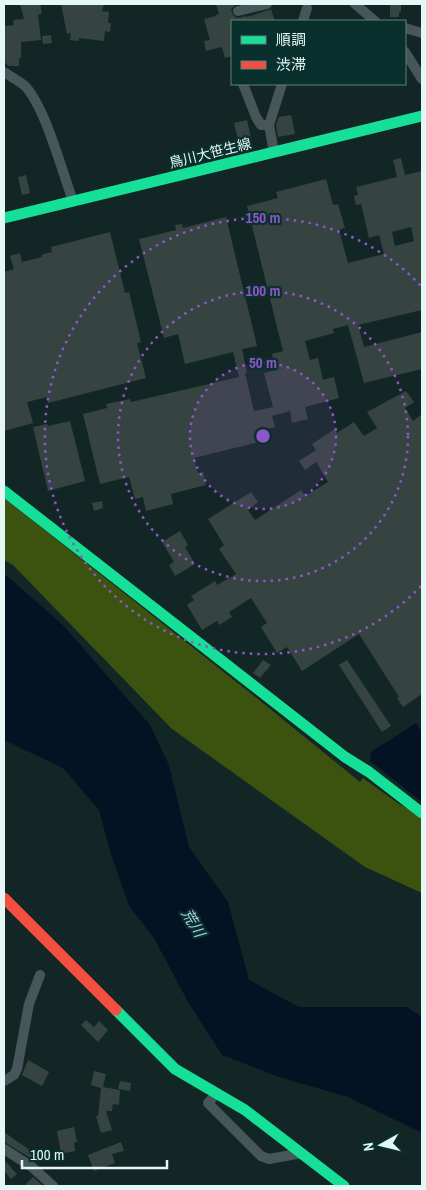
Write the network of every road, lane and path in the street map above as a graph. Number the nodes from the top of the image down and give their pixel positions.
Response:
1 (261, 4) edge
2 (355, 4) edge
3 (307, 8) dead end
4 (238, 11) dead end
5 (303, 20) edge
6 (374, 20) edge
7 (406, 28) edge
8 (422, 33) edge
9 (406, 54) edge
10 (4, 72) edge
11 (422, 78) edge
12 (243, 85) edge
13 (282, 85) edge
14 (422, 116) edge
15 (269, 125) junction
16 (274, 152) junction
17 (73, 201) junction
18 (4, 218) edge
19 (4, 491) edge
20 (422, 813) edge
21 (4, 898) edge
22 (40, 975) dead end
23 (4, 1081) edge
24 (217, 1093) junction
25 (4, 1149) edge
26 (302, 1153) junction
27 (53, 1186) edge
28 (344, 1186) edge

1 - 4 street
2 - 6 street
3 - 5 street
7 - 8 street
9 - 11 street
10 - 17 street
12 - 15 street
13 - 15 street
14 - 16 street, 鳥川大笹生線
15 - 16 street
16 - 17 street, 鳥川大笹生線
17 - 18 street, 鳥川大笹生線
19 - 20 street
21 - 24 street
22 - 23 street
24 - 26 street
24 - 26 street
25 - 27 street
26 - 28 street

